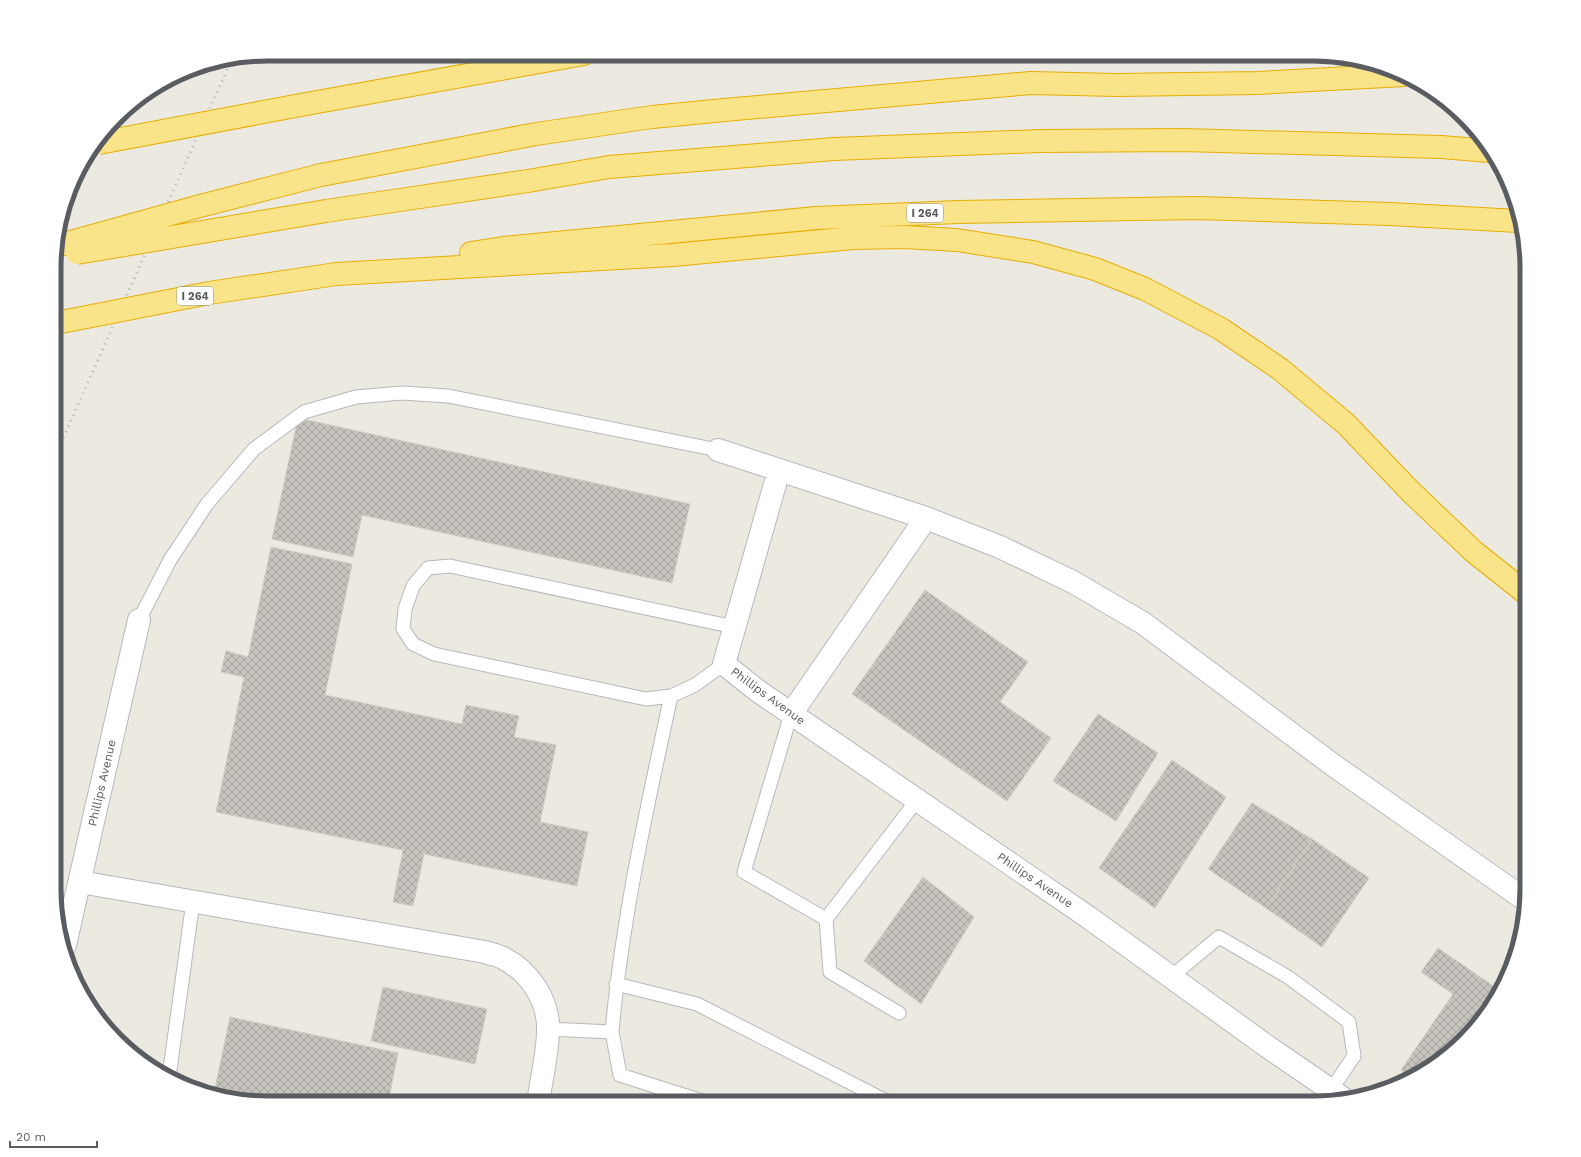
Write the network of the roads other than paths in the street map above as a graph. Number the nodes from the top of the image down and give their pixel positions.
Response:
1 (545, 61) edge
2 (1389, 76) edge
3 (104, 142) edge
4 (1483, 151) edge
5 (1514, 221) edge
6 (63, 244) edge
7 (61, 255) edge
8 (336, 274) junction
9 (61, 322) edge
10 (718, 450) joint
11 (779, 470) junction
12 (926, 518) junction
13 (1520, 588) edge
14 (139, 620) joint
15 (734, 627) junction
16 (724, 664) junction
17 (671, 696) junction
18 (791, 714) junction
19 (917, 800) junction
20 (80, 882) junction
21 (1520, 896) edge
22 (193, 901) junction
23 (826, 919) junction
24 (67, 939) edge
25 (1171, 976) junction
26 (616, 984) junction
27 (899, 1013) dead end
28 (548, 1029) junction
29 (612, 1032) junction
30 (170, 1071) edge
31 (1338, 1095) edge
32 (539, 1096) edge
33 (686, 1096) edge
34 (876, 1096) edge

1 - 3 highway, bridge
2 - 6 highway, bridge
4 - 7 highway, bridge
5 - 8 highway, I 264
8 - 9 highway, I 264, bridge
8 - 13 highway
10 - 11 street
10 - 14 lane
11 - 12 street
11 - 15 street
12 - 18 street
12 - 21 street
14 - 20 street, Phillips Avenue
15 - 16 street
15 - 17 lane
16 - 17 lane
16 - 18 street, Phillips Avenue
17 - 26 lane
18 - 19 street, Phillips Avenue
18 - 23 lane
19 - 23 lane
19 - 25 street, Phillips Avenue
20 - 22 street
20 - 24 street, Phillips Avenue
22 - 28 street
22 - 30 lane
23 - 27 lane
25 - 31 street, Phillips Avenue
25 - 31 lane
26 - 29 lane
26 - 34 lane
28 - 29 lane
28 - 32 street
29 - 33 lane

